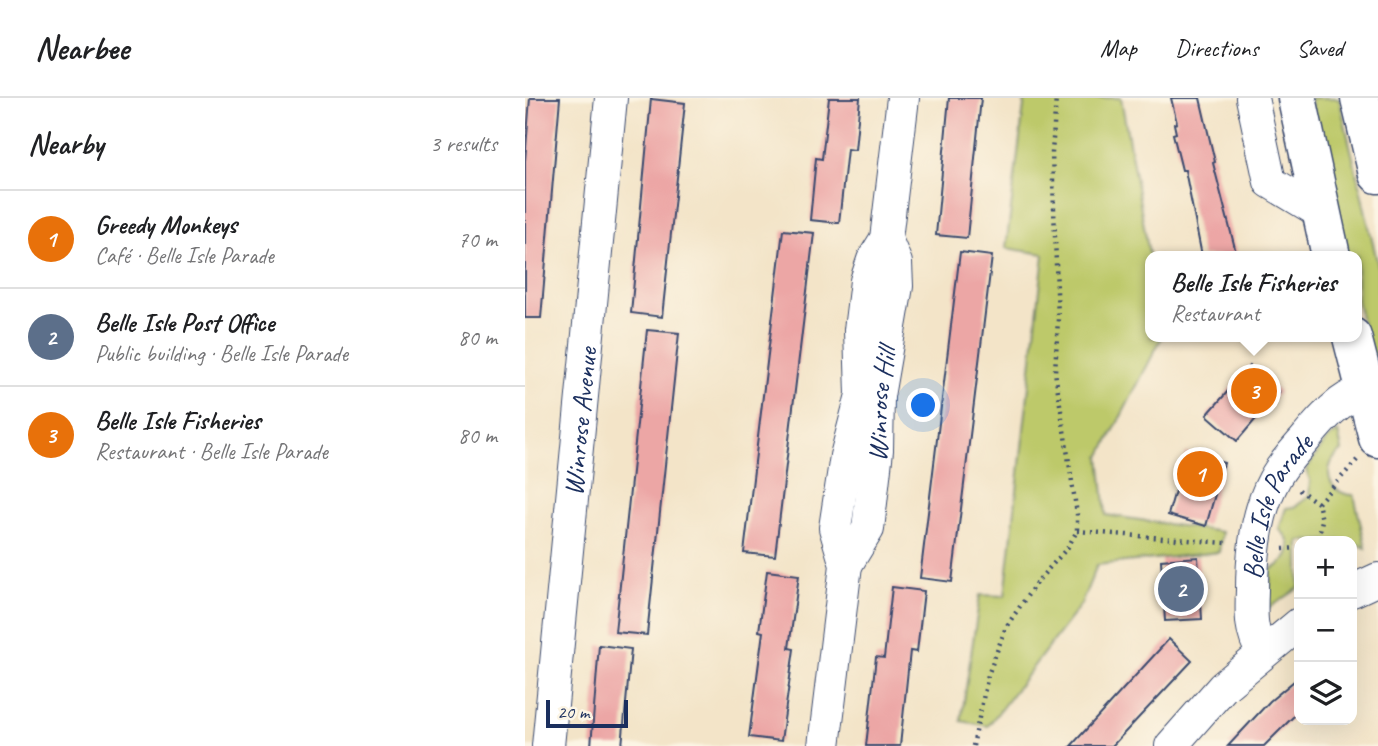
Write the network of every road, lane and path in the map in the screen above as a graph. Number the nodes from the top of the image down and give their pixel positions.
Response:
1 (611, 98) edge
2 (903, 98) edge
3 (1056, 98) edge
4 (1252, 98) edge
5 (1297, 98) edge
6 (1360, 98) edge
7 (1378, 174) edge
8 (1320, 212) junction
9 (1330, 251) edge
10 (1353, 342) edge
11 (1365, 390) junction
12 (1378, 438) edge
13 (1274, 478) junction
14 (1318, 503) junction
15 (1077, 531) junction
16 (1319, 536) edge
17 (1255, 545) junction
18 (1294, 549) edge
19 (1378, 579) edge
20 (1357, 589) edge
21 (1294, 628) edge
22 (1263, 653) junction
23 (548, 746) edge
24 (824, 746) edge
25 (973, 746) edge
26 (1171, 746) edge

1 - 23 street, Winrose Avenue
2 - 24 street, Winrose Hill
3 - 15 path
4 - 8 street
5 - 8 street
6 - 7 street
8 - 9 street
10 - 11 street
11 - 12 street
11 - 13 street, Belle Isle Parade
12 - 14 path
13 - 14 path
13 - 17 street, Belle Isle Parade
14 - 16 path
15 - 17 path
15 - 25 path
17 - 18 path
17 - 22 street, Belle Isle Parade
19 - 20 street
21 - 22 street
22 - 26 street

